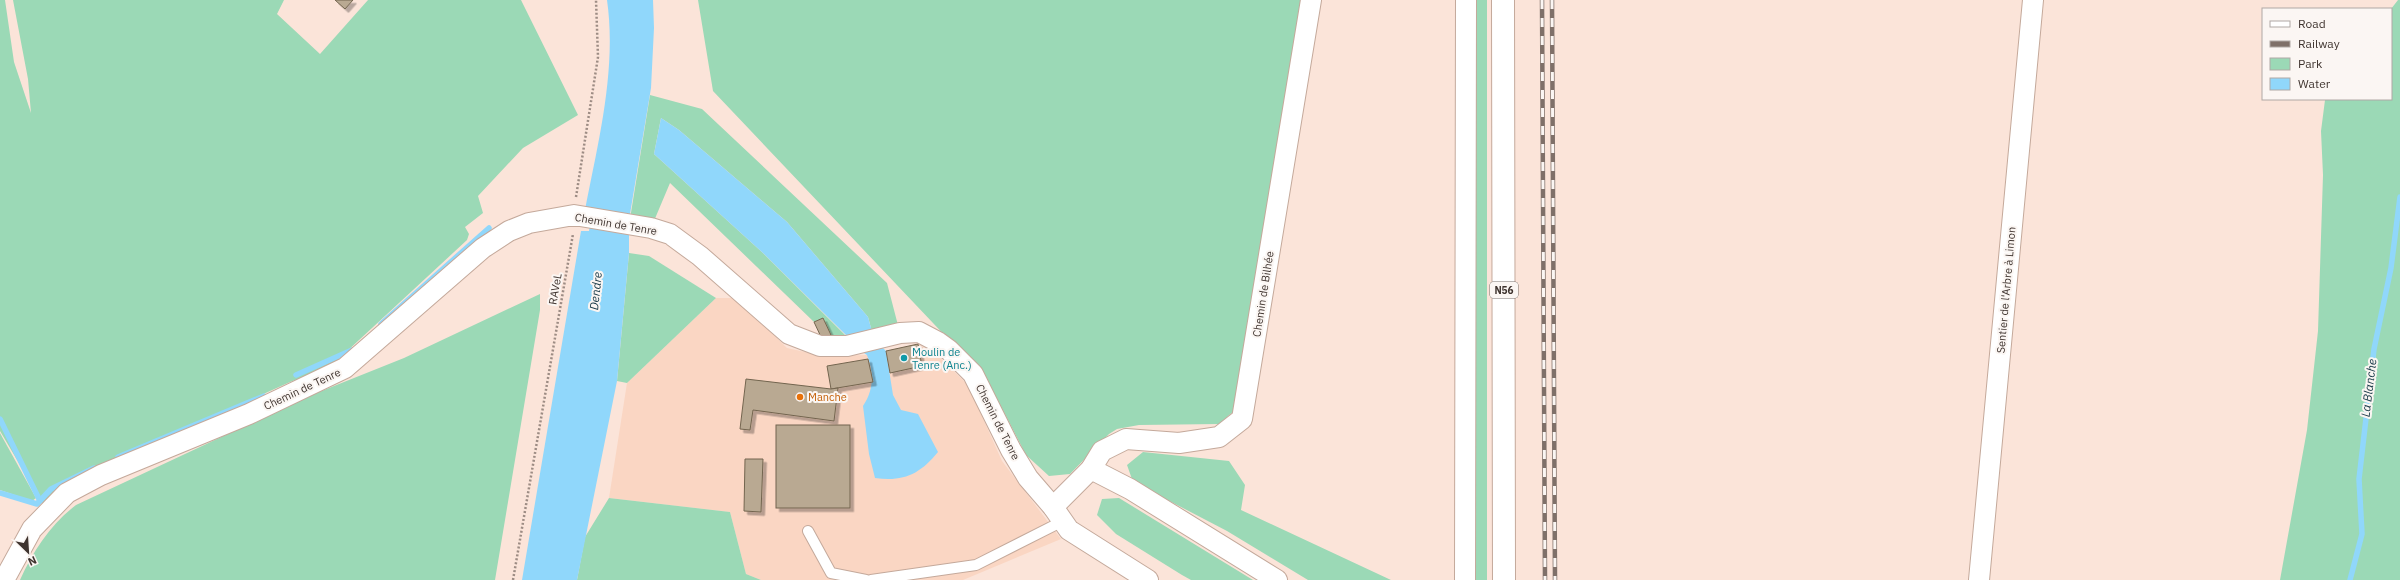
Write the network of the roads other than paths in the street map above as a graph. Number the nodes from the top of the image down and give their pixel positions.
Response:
1 (1311, 0) edge
2 (1466, 0) edge
3 (1503, 0) edge
4 (2033, 0) edge
5 (1091, 469) junction
6 (1058, 514) junction
7 (808, 531) dead end
8 (4, 580) edge
9 (866, 580) edge
10 (871, 580) edge
11 (1148, 580) edge
12 (1277, 580) edge
13 (1465, 580) edge
14 (1504, 580) edge
15 (1979, 580) edge

1 - 5 street, Chemin de Bilhée
2 - 13 street
3 - 14 highway, N56
4 - 15 street, Sentier de l'Arbre à Limon
5 - 6 street
5 - 12 street
6 - 8 street, Chemin de Tenre
6 - 10 lane
6 - 11 street, Chemin de Tenre
7 - 9 lane

